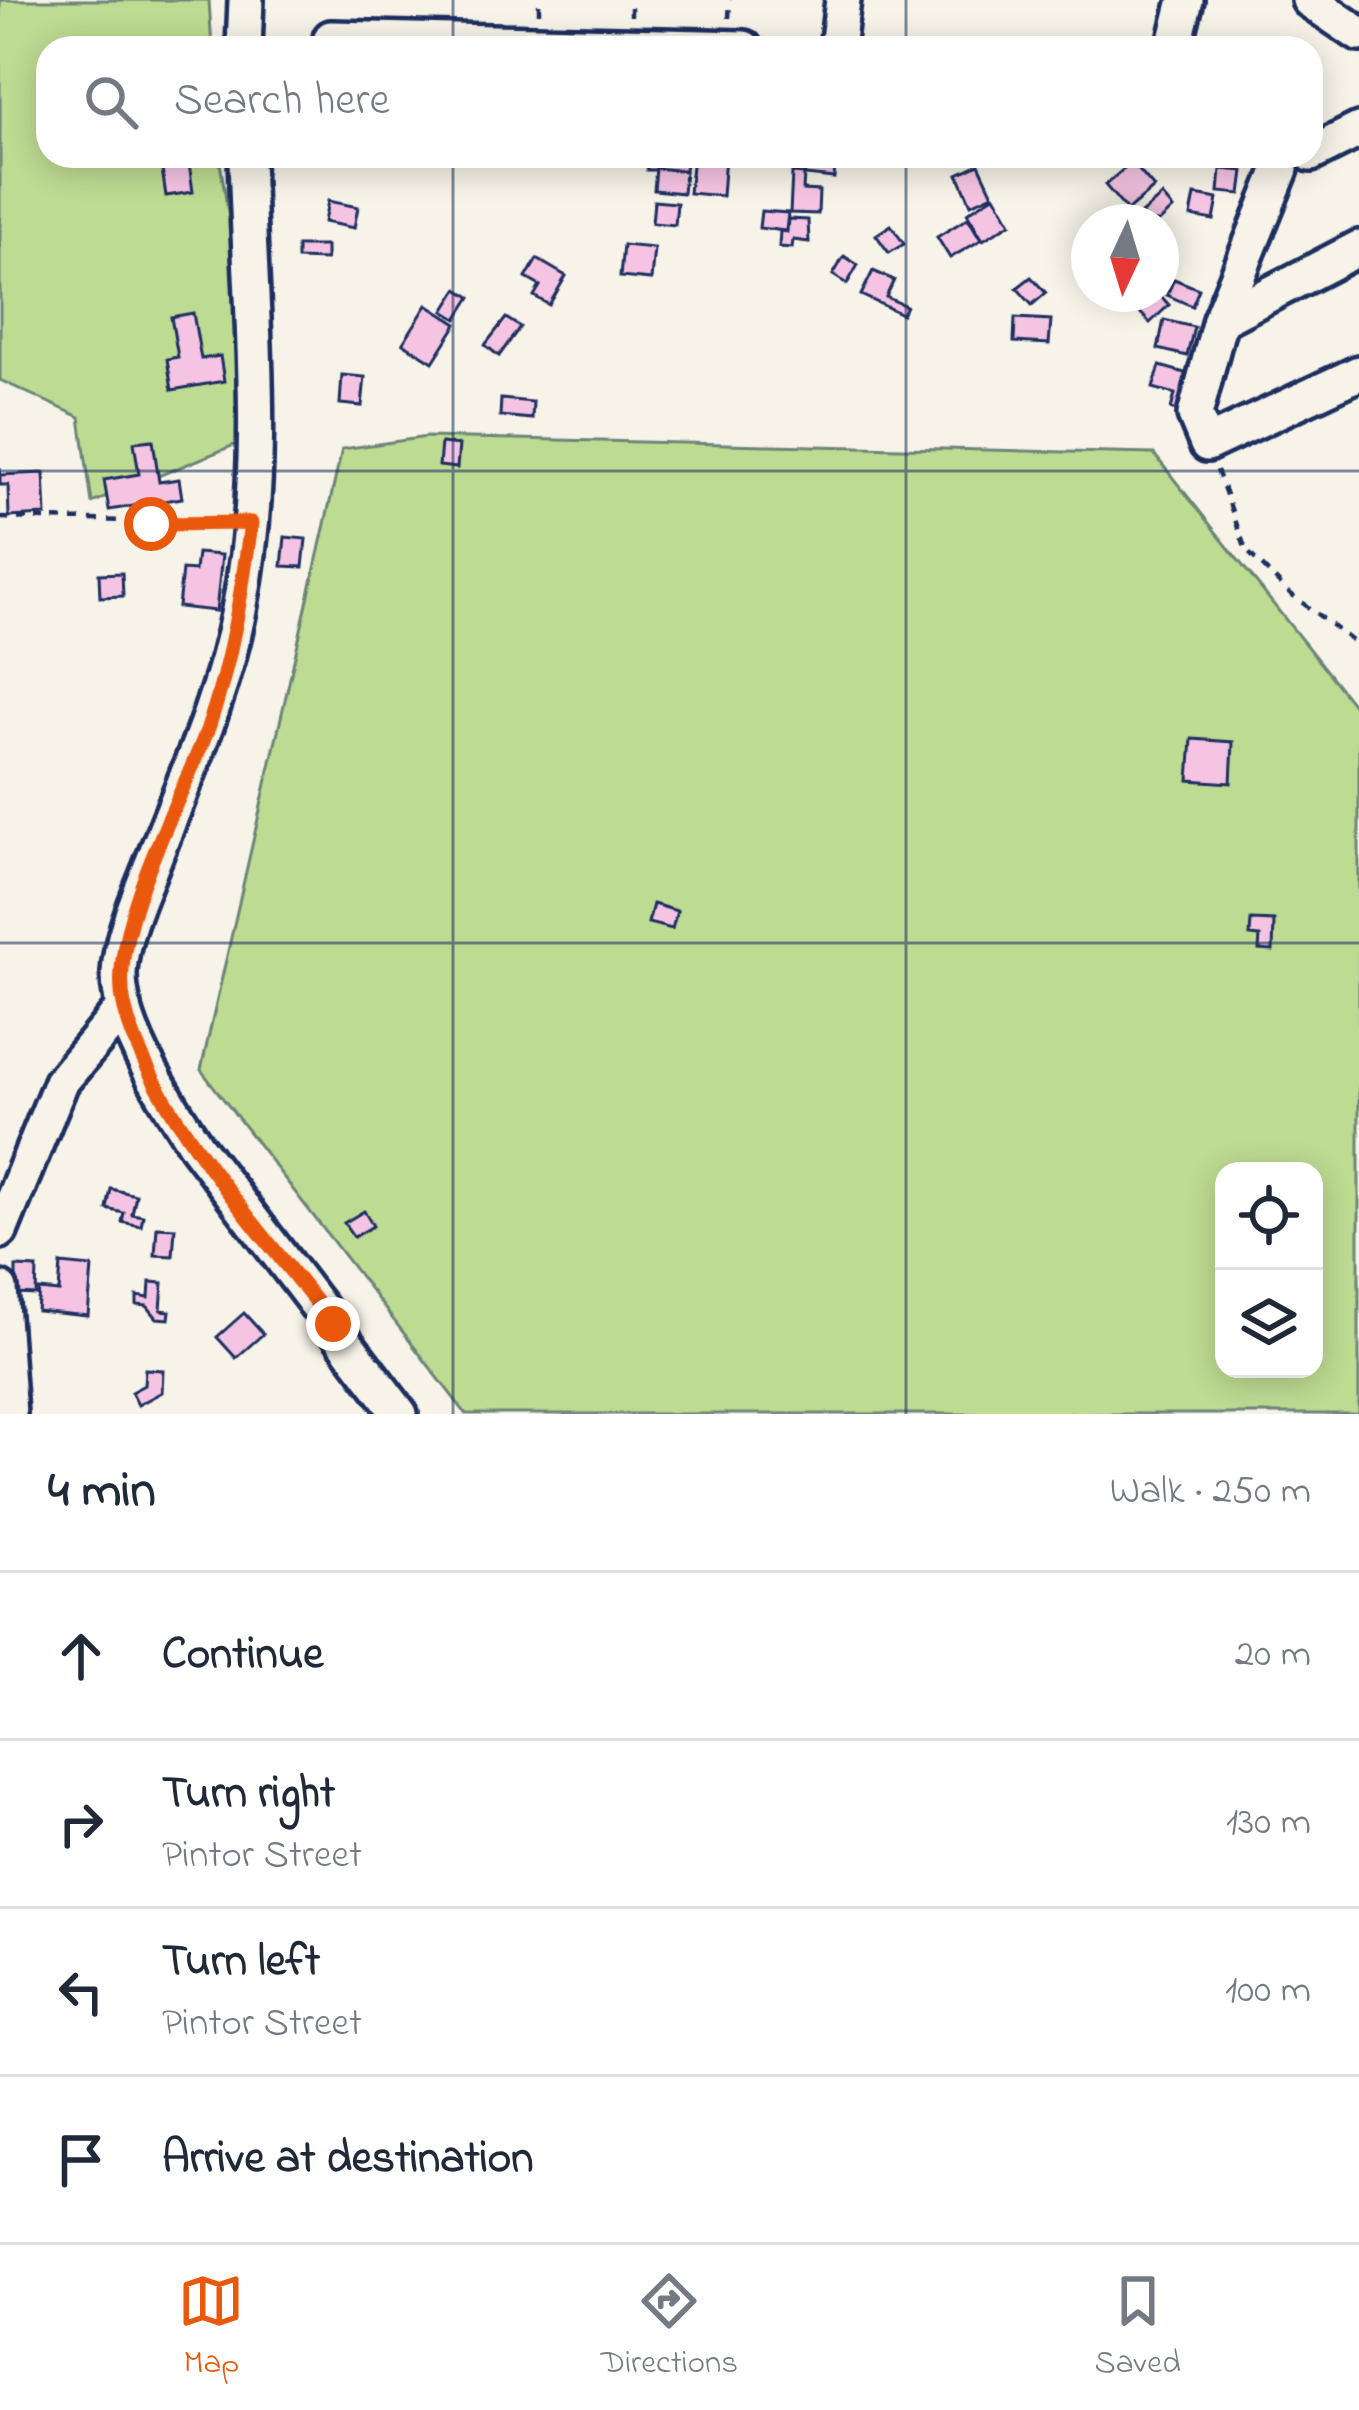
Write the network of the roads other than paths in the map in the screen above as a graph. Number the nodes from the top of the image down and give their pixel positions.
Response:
1 (245, 0) edge
2 (842, 0) edge
3 (1186, 0) edge
4 (1309, 0) edge
5 (1359, 34) edge
6 (244, 36) edge
7 (838, 36) edge
8 (1177, 36) edge
9 (1359, 130) edge
10 (1323, 146) edge
11 (246, 168) edge
12 (1290, 168) edge
13 (1359, 248) edge
14 (1220, 320) junction
15 (1357, 378) edge
16 (124, 1007) junction
17 (0, 1232) edge
18 (0, 1289) edge
19 (9, 1414) edge
20 (400, 1414) edge

1 - 6 street
2 - 7 street
3 - 8 street
4 - 5 street
9 - 10 street
11 - 16 street
12 - 14 street
13 - 14 street
14 - 15 street
16 - 17 street
16 - 20 street
18 - 19 street

